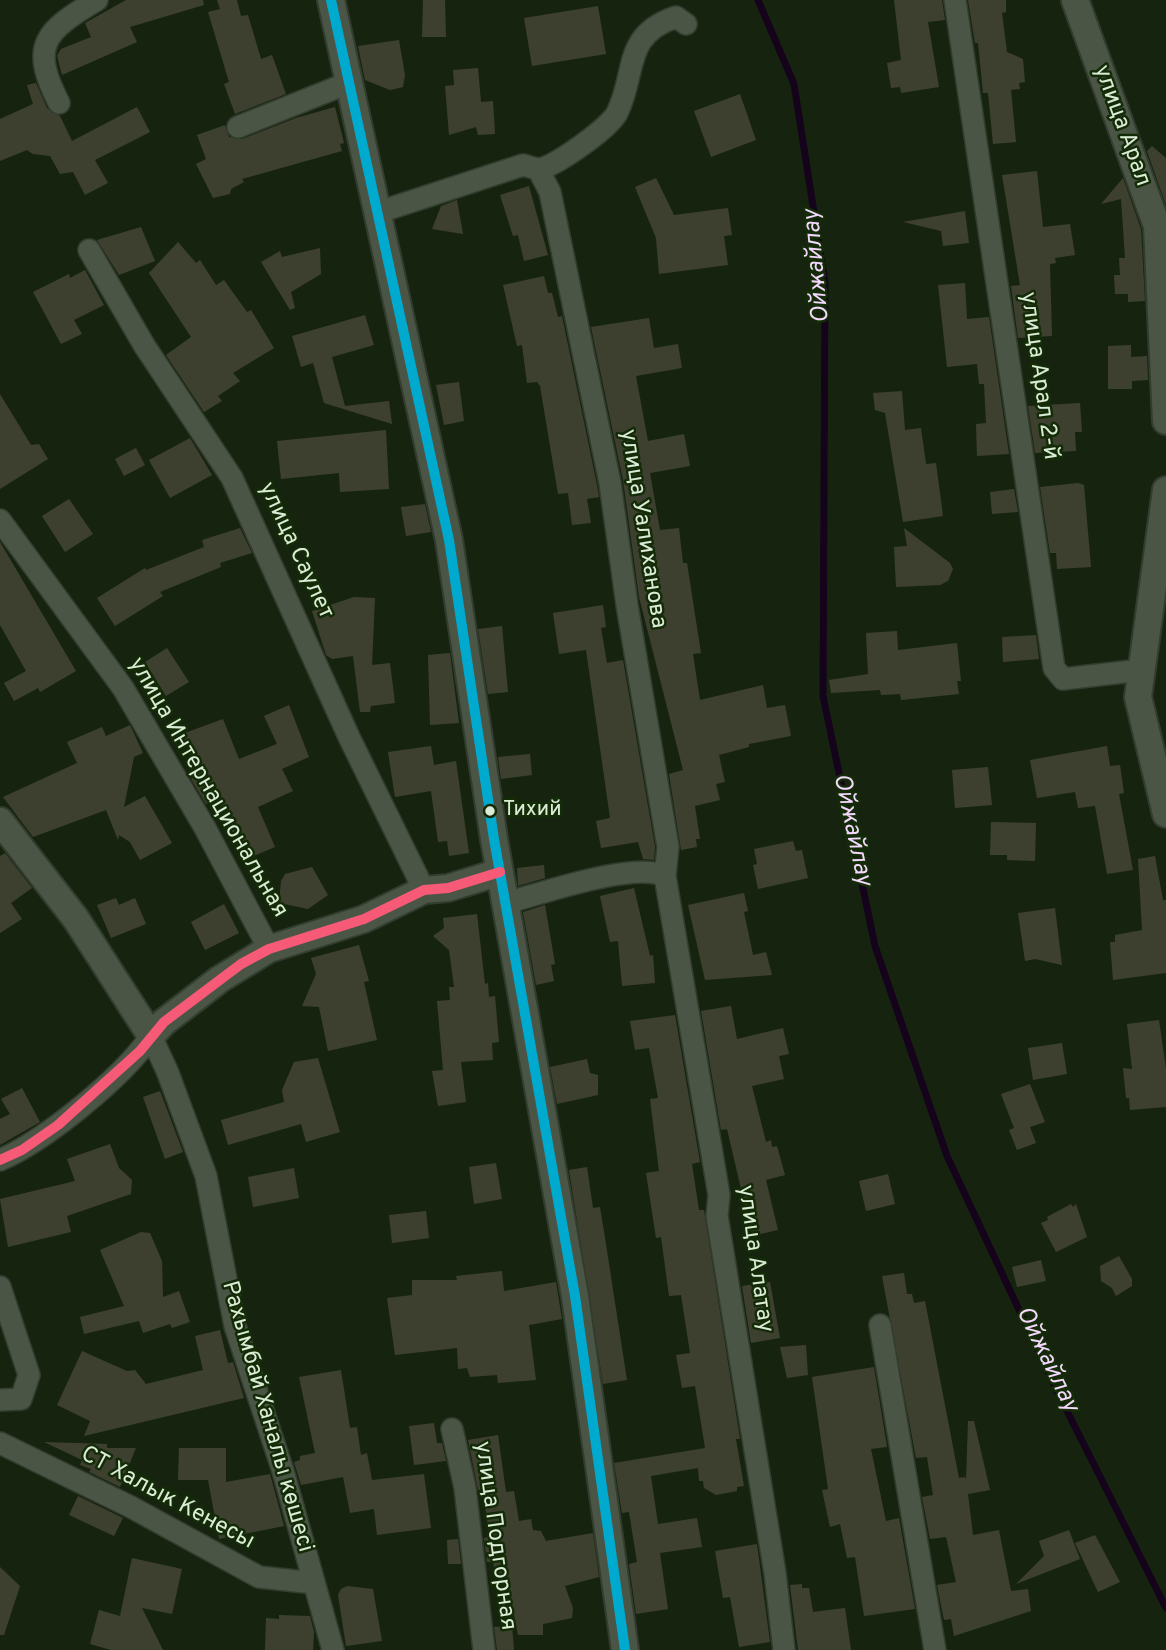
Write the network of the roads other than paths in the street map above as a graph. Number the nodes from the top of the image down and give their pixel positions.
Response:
1 (97, 0) edge
2 (331, 0) edge
3 (955, 0) edge
4 (1075, 0) edge
5 (686, 24) dead end
6 (348, 83) junction
7 (60, 103) dead end
8 (238, 127) dead end
9 (538, 169) junction
10 (379, 212) junction
11 (89, 250) dead end
12 (1166, 421) edge
13 (1166, 490) edge
14 (0, 520) edge
15 (1141, 670) junction
16 (1166, 814) edge
17 (0, 822) edge
18 (500, 872) junction
19 (665, 876) junction
20 (424, 890) junction
21 (506, 903) junction
22 (269, 949) junction
23 (150, 1036) junction
24 (0, 1160) edge
25 (0, 1287) edge
26 (880, 1325) dead end
27 (0, 1400) edge
28 (452, 1429) dead end
29 (0, 1443) edge
30 (314, 1583) junction
31 (333, 1650) edge
32 (484, 1650) edge
33 (625, 1650) edge
34 (784, 1650) edge
35 (935, 1650) edge

1 - 7 street
2 - 6 street
3 - 15 street, улица Арал 2-й
4 - 12 street, улица Арал
5 - 9 street
6 - 8 street
6 - 10 street
9 - 10 street
9 - 19 street, улица Уалиханова
10 - 18 street
11 - 20 street, улица Саулет
13 - 15 street
14 - 22 street, улица Интернациональная
15 - 16 street
17 - 23 street, Рахымбай Ханалы көшесі
18 - 20 street
18 - 21 street
19 - 21 street
19 - 34 street, улица Алатау
20 - 22 street
21 - 33 street
22 - 23 street
23 - 24 street
23 - 30 street, Рахымбай Ханалы көшесі
25 - 27 street
26 - 35 street
28 - 32 street, улица Подгорная
29 - 30 street, СТ Халык Кенесы
30 - 31 street, Рахымбай Ханалы көшесі

